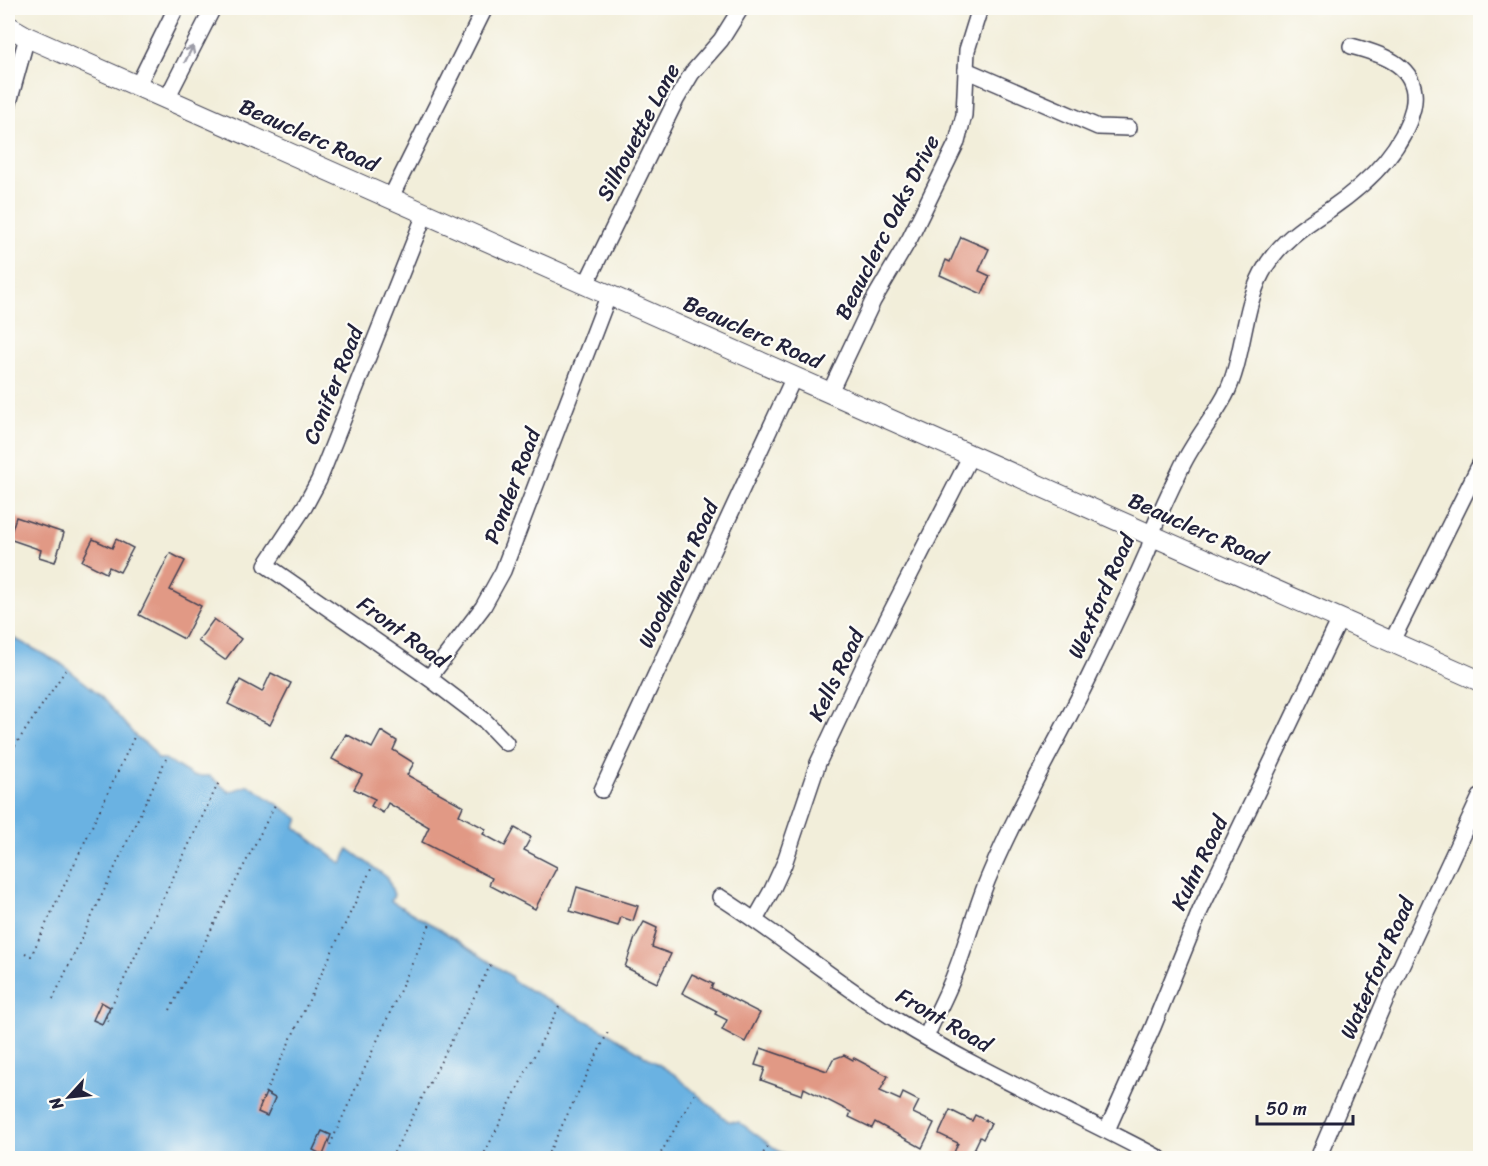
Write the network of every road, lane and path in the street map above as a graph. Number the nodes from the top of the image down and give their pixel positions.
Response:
1 (176, 8) edge
2 (213, 8) edge
3 (485, 8) edge
4 (741, 8) edge
5 (980, 8) edge
6 (8, 26) edge
7 (27, 37) junction
8 (1351, 46) dead end
9 (966, 70) junction
10 (137, 87) junction
11 (166, 100) junction
12 (8, 106) edge
13 (1129, 128) dead end
14 (391, 198) junction
15 (425, 214) junction
16 (586, 284) junction
17 (609, 294) junction
18 (794, 377) junction
19 (830, 392) junction
20 (971, 455) junction
21 (1480, 464) edge
22 (1152, 535) junction
23 (266, 565) joint
24 (1340, 619) junction
25 (1392, 641) junction
26 (67, 668) dead end
27 (429, 678) junction
28 (1480, 681) edge
29 (135, 735) dead end
30 (506, 743) dead end
31 (8, 756) edge
32 (166, 759) dead end
33 (219, 782) dead end
34 (602, 790) dead end
35 (1480, 797) edge
36 (276, 803) dead end
37 (372, 867) dead end
38 (720, 897) dead end
39 (755, 920) junction
40 (430, 924) dead end
41 (25, 953) dead end
42 (491, 964) dead end
43 (54, 999) dead end
44 (560, 1005) dead end
45 (170, 1010) dead end
46 (109, 1021) dead end
47 (608, 1032) dead end
48 (926, 1037) junction
49 (696, 1092) dead end
50 (260, 1104) dead end
51 (1107, 1130) junction
52 (770, 1143) dead end
53 (330, 1145) dead end
54 (391, 1158) edge
55 (482, 1158) edge
56 (546, 1158) edge
57 (658, 1158) edge
58 (760, 1158) edge
59 (1160, 1158) edge
60 (1318, 1158) edge

1 - 10 street
11 -> 2 street
3 - 14 street
4 - 16 street, Silhouette Lane
5 - 9 street, Beauclerc Oaks Drive
6 - 7 street, Beauclerc Road
7 - 10 street, Beauclerc Road
7 - 12 street
8 - 22 street, Wexford Road
9 - 13 street
9 - 19 street, Beauclerc Oaks Drive
10 - 11 street, Beauclerc Road
11 - 14 street, Beauclerc Road
14 - 15 street, Beauclerc Road
15 - 16 street, Beauclerc Road
15 - 23 street, Conifer Road
16 - 17 street, Beauclerc Road
17 - 18 street, Beauclerc Road
17 - 27 street, Ponder Road
18 - 19 street, Beauclerc Road
18 - 34 street, Woodhaven Road
19 - 20 street, Beauclerc Road
20 - 22 street, Beauclerc Road
20 - 39 street, Kells Road
21 - 25 street
22 - 24 street, Beauclerc Road
22 - 48 street, Wexford Road
23 - 27 street, Front Road
24 - 25 street, Beauclerc Road
24 - 51 street, Kuhn Road
25 - 28 street, Beauclerc Road
26 - 31 path
27 - 30 street, Front Road
29 - 41 path
32 - 43 path
33 - 46 path
35 - 60 street, Waterford Road
36 - 45 path
37 - 50 path
38 - 39 street, Front Road
39 - 48 street, Front Road
40 - 53 path
42 - 54 path
44 - 55 path
47 - 56 path
48 - 51 street, Front Road
49 - 57 path
51 - 59 street, Front Road
52 - 58 path

